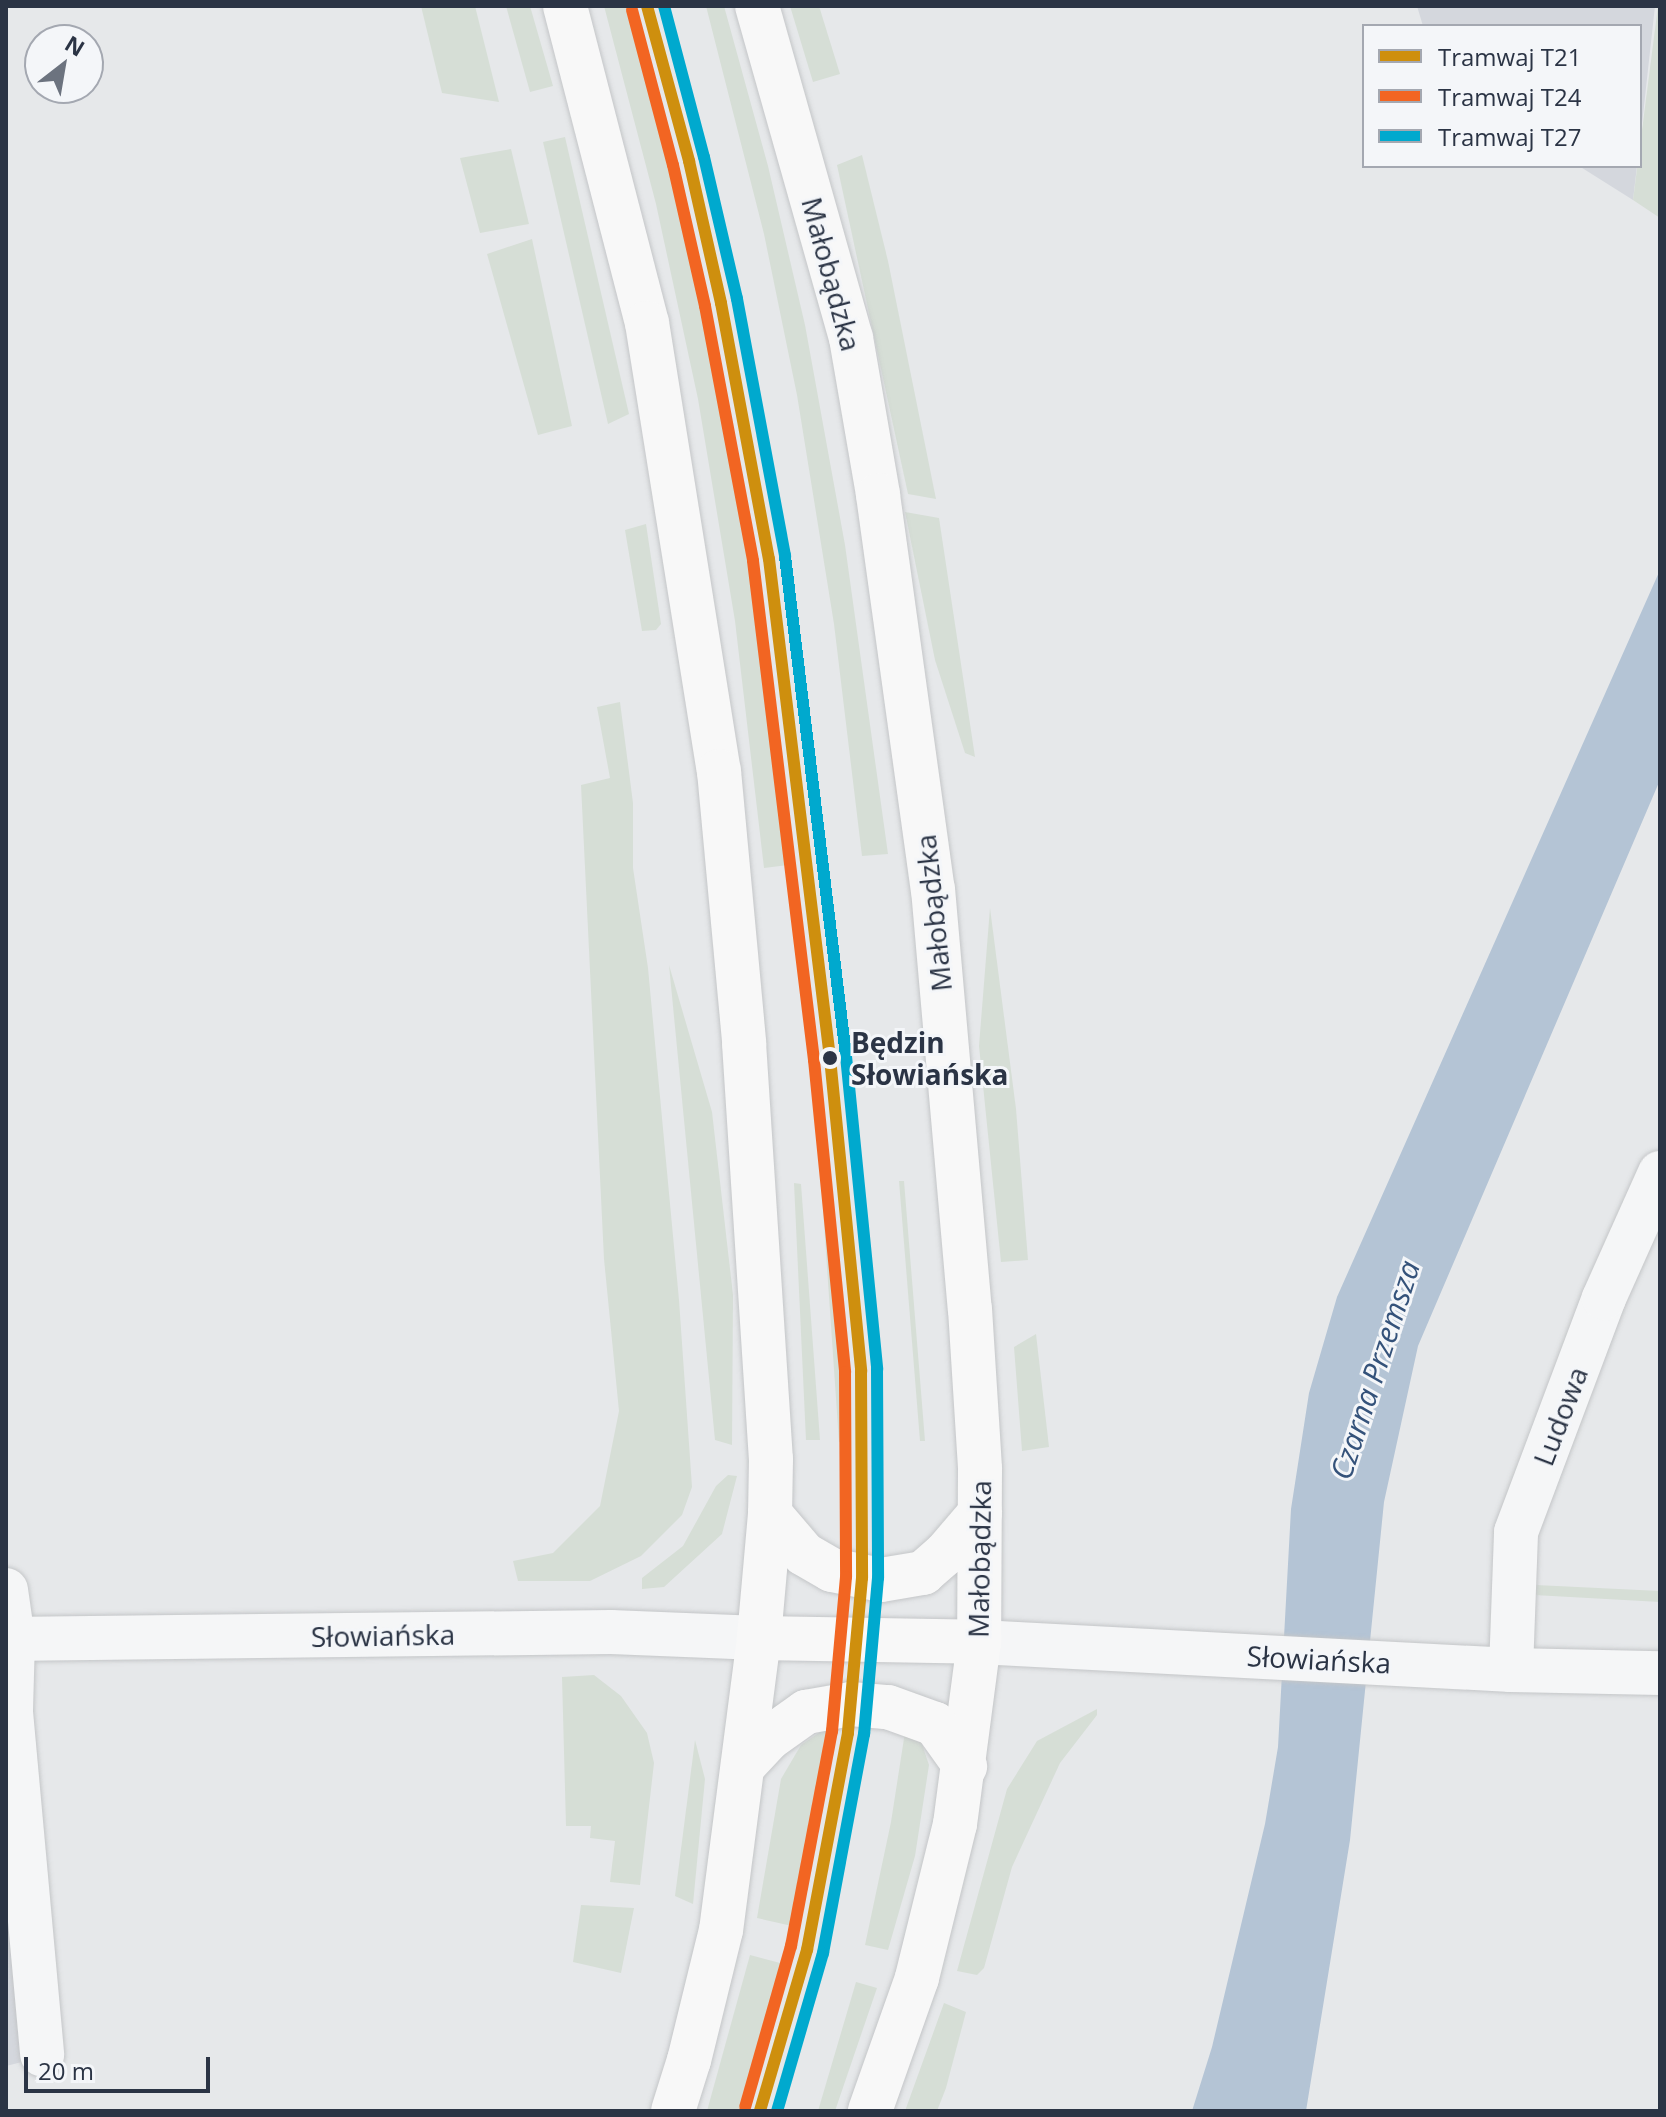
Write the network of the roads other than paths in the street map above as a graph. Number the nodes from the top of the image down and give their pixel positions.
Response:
1 (565, 6) edge
2 (757, 6) edge
3 (1660, 1173) edge
4 (980, 1513) junction
5 (770, 1514) junction
6 (6, 1590) edge
7 (759, 1638) junction
8 (9, 1639) edge
9 (979, 1642) junction
10 (1511, 1670) junction
11 (1660, 1673) edge
12 (745, 1764) junction
13 (965, 1766) junction
14 (42, 2055) dead end
15 (673, 2111) edge
16 (870, 2111) edge

1 - 5 street
2 - 4 street, Małobądzka
3 - 10 street, Ludowa
4 - 5 street
4 - 9 street, Małobądzka
5 - 7 street
6 - 8 street
7 - 8 street, Słowiańska
7 - 9 street
7 - 12 street
8 - 14 street
9 - 10 street, Słowiańska
9 - 13 street, Małobądzka
10 - 11 street, Słowiańska
12 - 13 street
12 - 15 street
13 - 16 street, Małobądzka

